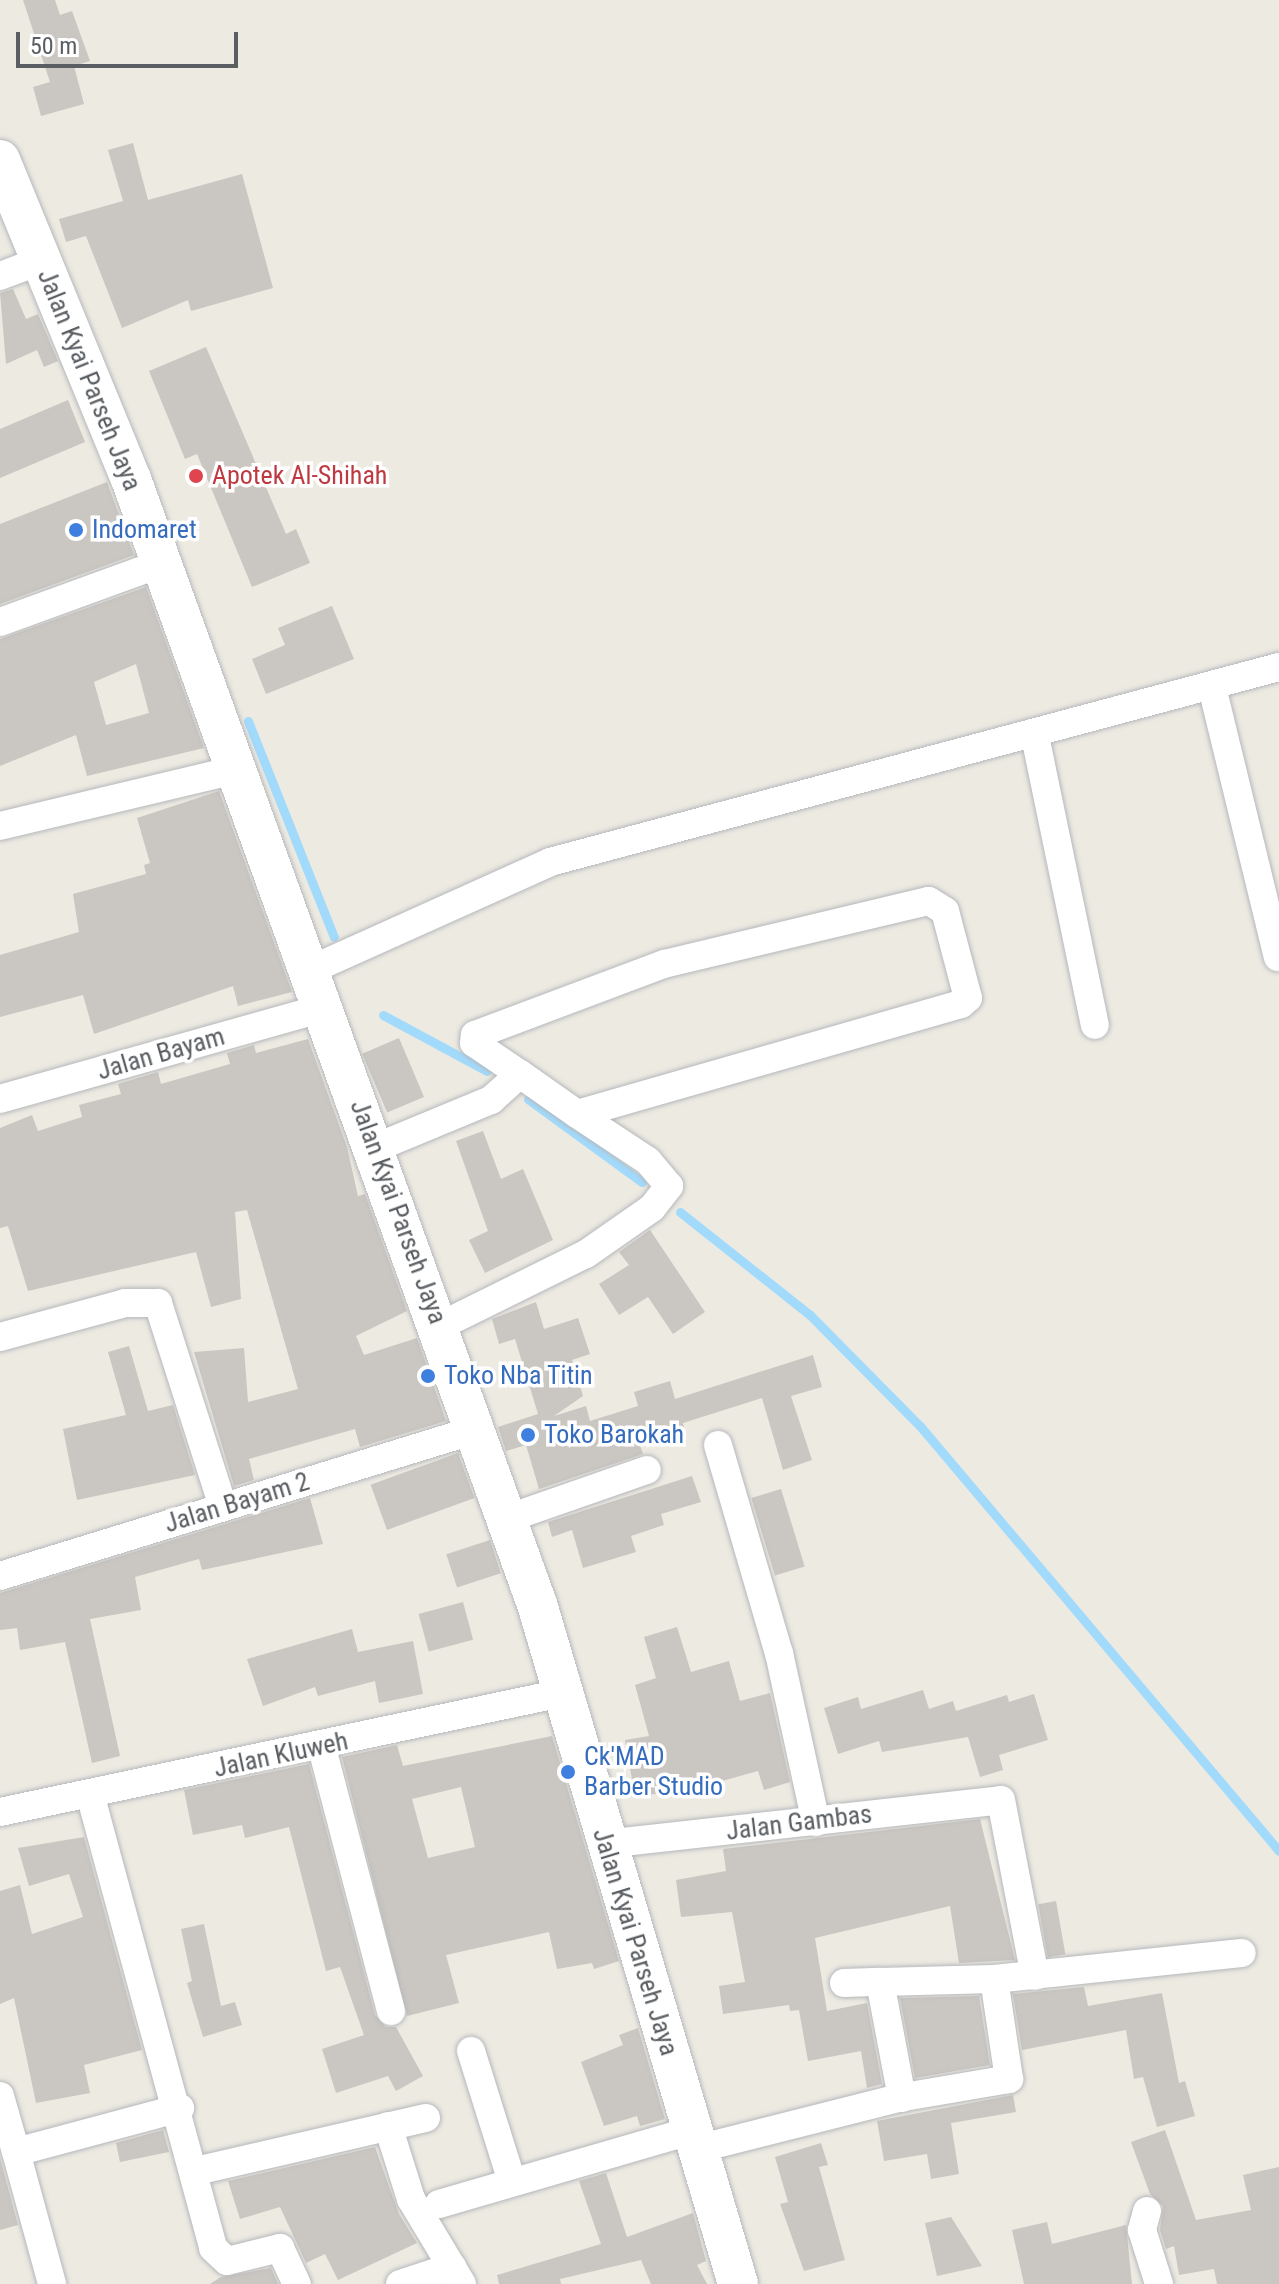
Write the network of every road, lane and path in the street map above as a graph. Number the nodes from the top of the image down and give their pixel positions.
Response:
1 (0, 160) edge
2 (40, 261) junction
3 (0, 276) edge
4 (162, 563) junction
5 (0, 620) edge
6 (1279, 667) edge
7 (1212, 687) junction
8 (1035, 736) junction
9 (235, 770) junction
10 (0, 826) edge
11 (1278, 957) edge
12 (308, 971) junction
13 (321, 1009) junction
14 (1095, 1025) dead end
15 (520, 1074) junction
16 (0, 1099) edge
17 (577, 1114) junction
18 (375, 1148) junction
19 (440, 1326) junction
20 (0, 1337) edge
21 (474, 1430) junction
22 (718, 1445) dead end
23 (647, 1470) dead end
24 (223, 1507) junction
25 (506, 1519) junction
26 (0, 1576) edge
27 (562, 1693) junction
28 (322, 1748) junction
29 (90, 1794) junction
30 (0, 1812) edge
31 (816, 1822) junction
32 (605, 1844) junction
33 (1242, 1953) dead end
34 (1035, 1976) junction
35 (994, 1979) junction
36 (880, 1982) junction
37 (844, 1983) dead end
38 (391, 2011) dead end
39 (471, 2051) dead end
40 (0, 2096) edge
41 (902, 2098) junction
42 (180, 2108) junction
43 (426, 2118) dead end
44 (388, 2126) junction
45 (694, 2140) junction
46 (16, 2152) junction
47 (196, 2171) junction
48 (512, 2182) junction
49 (439, 2204) dead end
50 (1147, 2211) dead end
51 (457, 2276) edge
52 (52, 2284) edge
53 (297, 2284) edge
54 (400, 2284) edge
55 (738, 2284) edge
56 (1159, 2284) edge

1 - 2 main road, Jalan Kyai Parseh Jaya
2 - 3 street
2 - 4 main road, Jalan Kyai Parseh Jaya
4 - 5 street
4 - 9 main road, Jalan Kyai Parseh Jaya
6 - 7 street
7 - 8 street
7 - 11 street
8 - 12 street
8 - 14 street
9 - 10 street
9 - 12 main road, Jalan Kyai Parseh Jaya
12 - 13 main road, Jalan Kyai Parseh Jaya
13 - 16 street, Jalan Bayam
13 - 18 main road, Jalan Kyai Parseh Jaya
15 - 17 street
15 - 17 street
15 - 18 street
17 - 19 street
18 - 19 main road, Jalan Kyai Parseh Jaya
19 - 21 main road, Jalan Kyai Parseh Jaya
20 - 24 street
21 - 24 street, Jalan Bayam 2
21 - 25 main road, Jalan Kyai Parseh Jaya
22 - 31 street
23 - 25 street
24 - 26 street, Jalan Bayam 2
25 - 27 main road, Jalan Kyai Parseh Jaya
27 - 28 street, Jalan Kluweh
27 - 32 main road, Jalan Kyai Parseh Jaya
28 - 29 street, Jalan Kluweh
28 - 38 street
29 - 30 street, Jalan Kluweh
29 - 42 street
31 - 32 street, Jalan Gambas
31 - 34 street, Jalan Gambas
32 - 45 main road, Jalan Kyai Parseh Jaya
33 - 34 street
34 - 35 street
35 - 36 street
35 - 41 street
36 - 37 street
36 - 41 street
39 - 48 street
40 - 46 street
41 - 45 street
42 - 46 street
42 - 47 street
43 - 44 street
44 - 47 street
44 - 51 street
45 - 48 street
45 - 55 main road, Jalan Kyai Parseh Jaya
46 - 52 street
47 - 53 street
48 - 49 street
50 - 56 street
51 - 54 street

